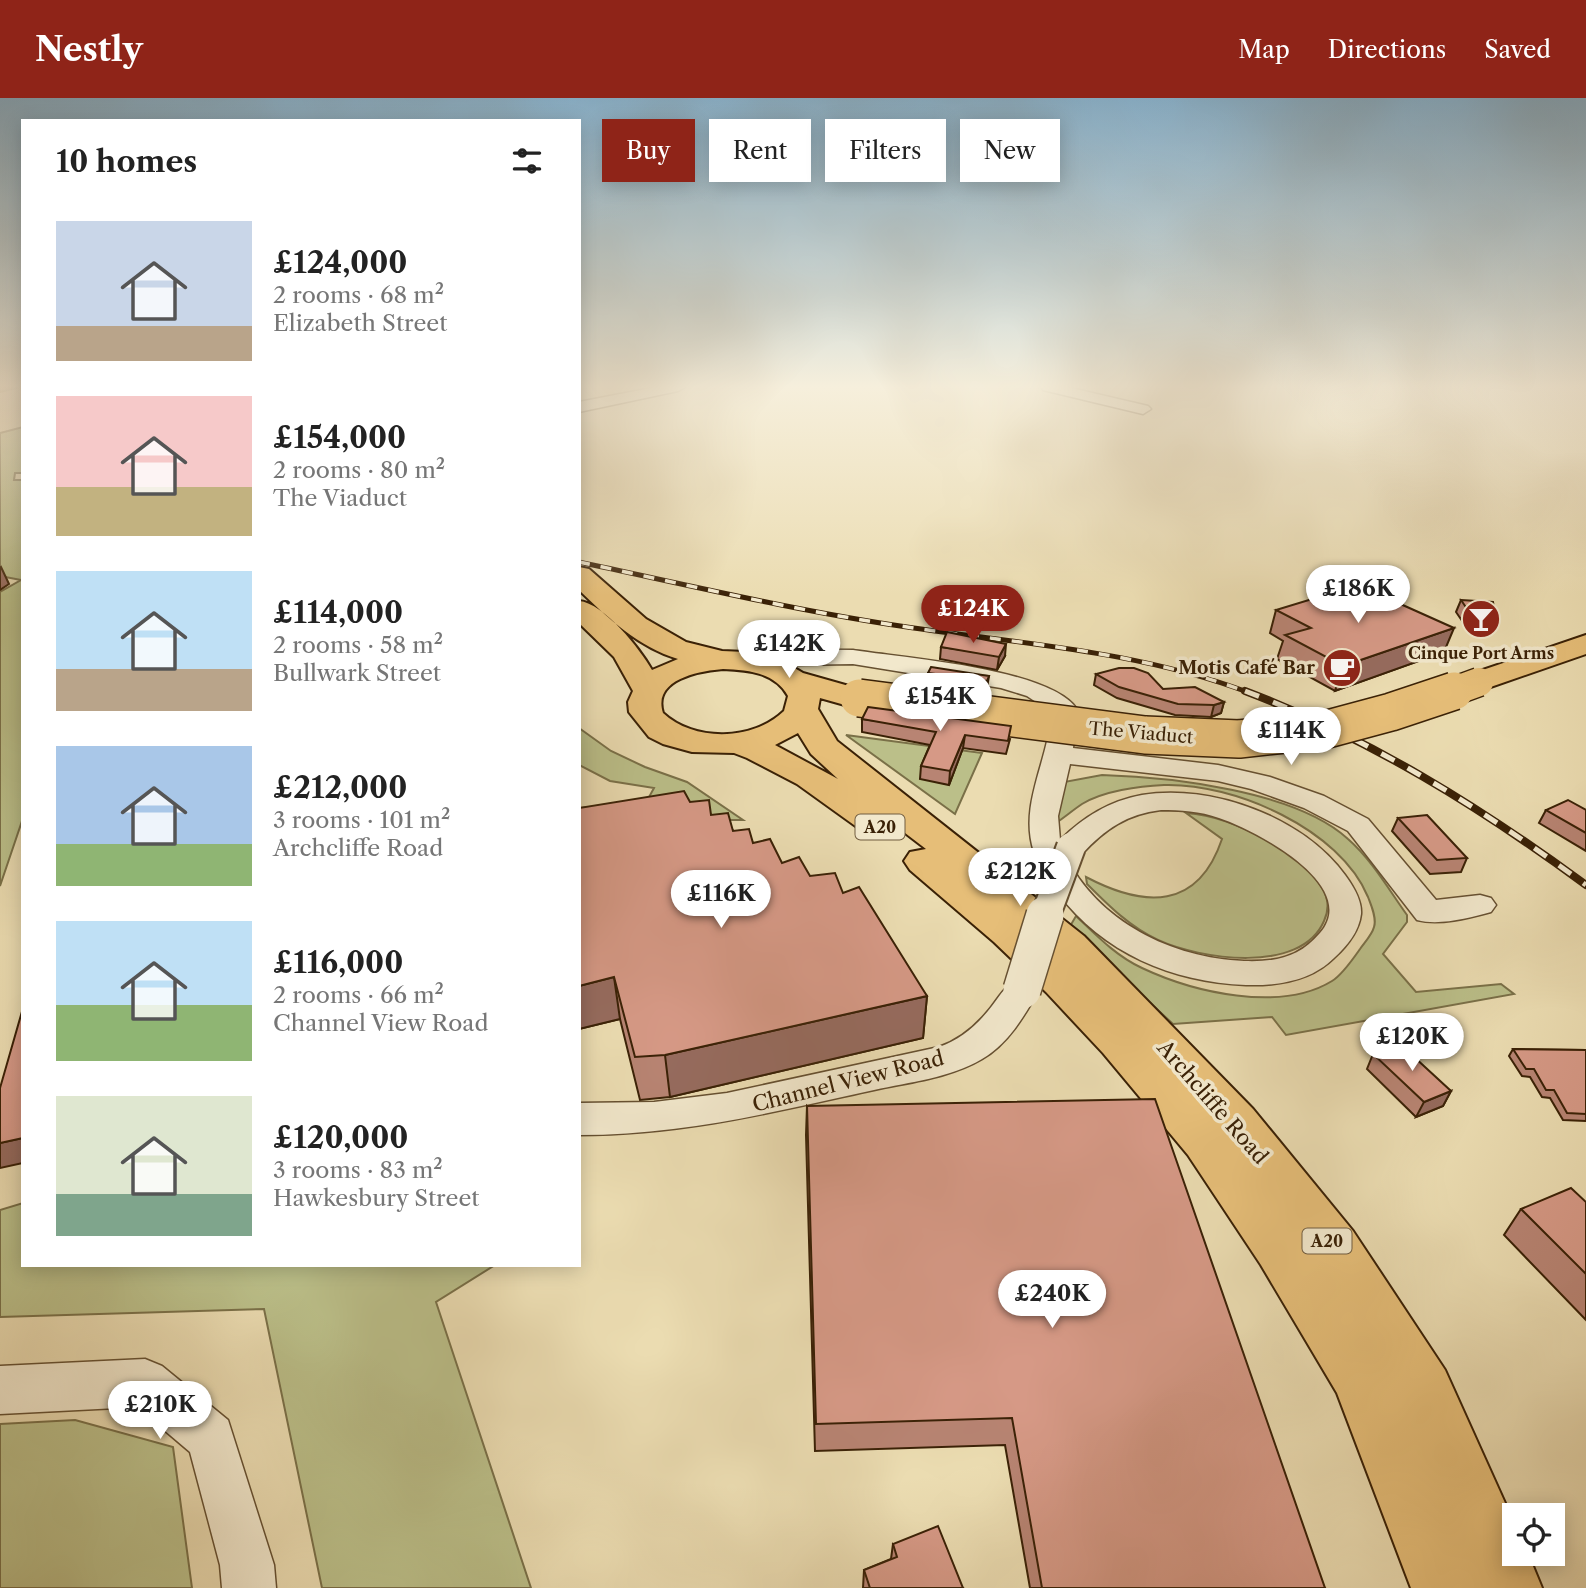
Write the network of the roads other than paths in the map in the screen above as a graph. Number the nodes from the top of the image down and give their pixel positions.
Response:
1 (581, 577) edge
2 (581, 609) edge
3 (1586, 643) edge
4 (825, 656) junction
5 (736, 661) junction
6 (648, 690) junction
7 (817, 694) junction
8 (739, 743) junction
9 (1060, 755) junction
10 (1060, 873) edge
11 (1060, 873) edge
12 (1060, 873) edge
13 (1060, 873) edge
14 (1480, 905) dead end
15 (581, 1119) edge
16 (0, 1390) edge
17 (249, 1588) edge
18 (1446, 1588) edge
19 (1507, 1588) edge

1 - 5 highway, The Viaduct
2 - 6 highway
3 - 7 highway, The Viaduct, bridge
4 - 5 street
4 - 7 street
4 - 9 street
5 - 6 highway
5 - 7 highway, The Viaduct
6 - 8 highway
7 - 8 highway
7 - 19 highway, Archcliffe Road / A20
8 - 18 highway, Archcliffe Road / A20
9 - 10 street, Channel View Road, bridge
9 - 14 street
11 - 12 street, Channel View Road, bridge
13 - 15 street, Channel View Road, bridge
16 - 17 street

